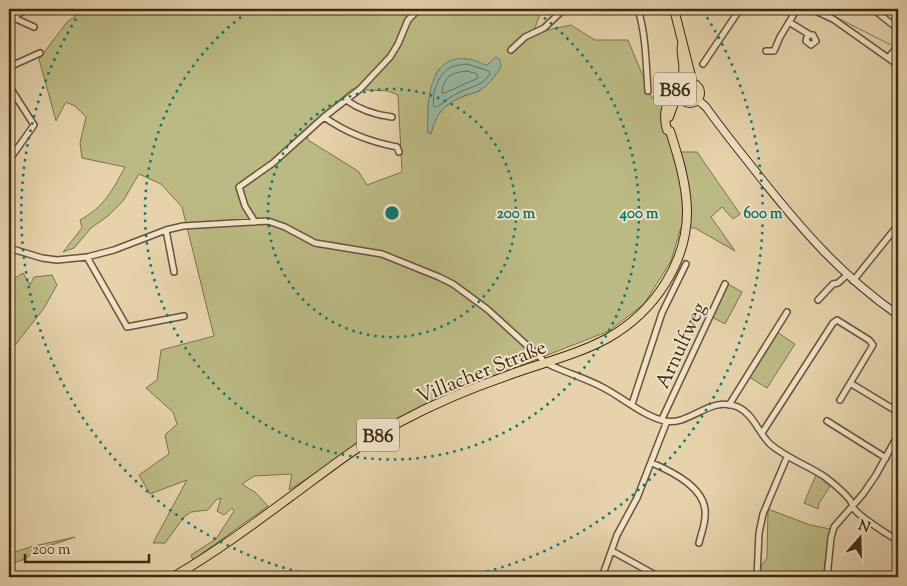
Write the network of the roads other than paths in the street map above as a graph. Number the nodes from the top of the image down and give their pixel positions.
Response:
1 (29, 9) edge
2 (418, 9) edge
3 (564, 9) edge
4 (638, 9) edge
5 (674, 9) edge
6 (740, 9) edge
7 (797, 9) edge
8 (811, 9) edge
9 (874, 9) edge
10 (11, 16) edge
11 (789, 22) junction
12 (34, 27) dead end
13 (898, 29) edge
14 (810, 35) dead end
15 (682, 45) junction
16 (897, 48) edge
17 (511, 50) dead end
18 (766, 51) dead end
19 (40, 53) dead end
20 (888, 58) junction
21 (703, 64) dead end
22 (898, 65) edge
23 (9, 67) edge
24 (691, 84) junction
25 (9, 86) edge
26 (648, 91) dead end
27 (681, 97) junction
28 (346, 100) junction
29 (698, 100) junction
30 (324, 117) junction
31 (392, 117) dead end
32 (670, 131) junction
33 (399, 152) dead end
34 (9, 155) edge
35 (255, 222) junction
36 (898, 225) edge
37 (166, 230) junction
38 (9, 248) edge
39 (87, 258) junction
40 (686, 264) dead end
41 (174, 272) dead end
42 (847, 275) junction
43 (853, 281) junction
44 (725, 284) dead end
45 (818, 300) dead end
46 (788, 312) dead end
47 (898, 315) edge
48 (184, 316) dead end
49 (542, 359) dead end
50 (550, 365) dead end
51 (850, 383) junction
52 (840, 400) dead end
53 (632, 404) junction
54 (729, 405) junction
55 (898, 412) edge
56 (664, 420) junction
57 (827, 421) dead end
58 (762, 433) junction
59 (898, 435) edge
60 (787, 457) junction
61 (886, 458) junction
62 (652, 462) junction
63 (852, 504) junction
64 (898, 541) edge
65 (699, 544) dead end
66 (612, 551) junction
67 (173, 577) edge
68 (602, 577) edge
69 (659, 577) edge
70 (757, 577) edge
71 (826, 577) edge

1 - 10 street
2 - 28 street
3 - 17 street
4 - 26 street
5 - 15 main road, B86
6 - 21 street
7 - 11 street
8 - 20 street
9 - 13 street
10 - 12 street
11 - 14 street
11 - 18 street
15 - 24 main road, B86
15 - 32 main road, B86
16 - 20 street
19 - 23 street
20 - 22 street
24 - 27 main road
24 - 29 main road
25 - 34 street
27 - 29 main road
27 - 32 main road, B86
28 - 30 street
28 - 31 street
29 - 42 main road
30 - 33 street
30 - 35 street
32 - 67 main road, Villacher Straße / B86
35 - 37 street
35 - 49 street
36 - 43 street
37 - 39 street
37 - 41 street
38 - 39 street
39 - 48 street
40 - 53 street
42 - 43 main road
42 - 45 street
43 - 47 main road
44 - 56 street, Arnulfweg
46 - 54 street
50 - 53 street
51 - 52 street
51 - 55 street
51 - 58 street
53 - 56 street
54 - 56 street
54 - 58 street
56 - 62 street, Arnulfweg
57 - 61 street
58 - 60 street
59 - 61 street
60 - 63 street
60 - 70 street
61 - 63 street
62 - 65 street
62 - 66 street, Arnulfweg
63 - 64 street
63 - 71 street
66 - 68 street, Arnulfweg
66 - 69 street

